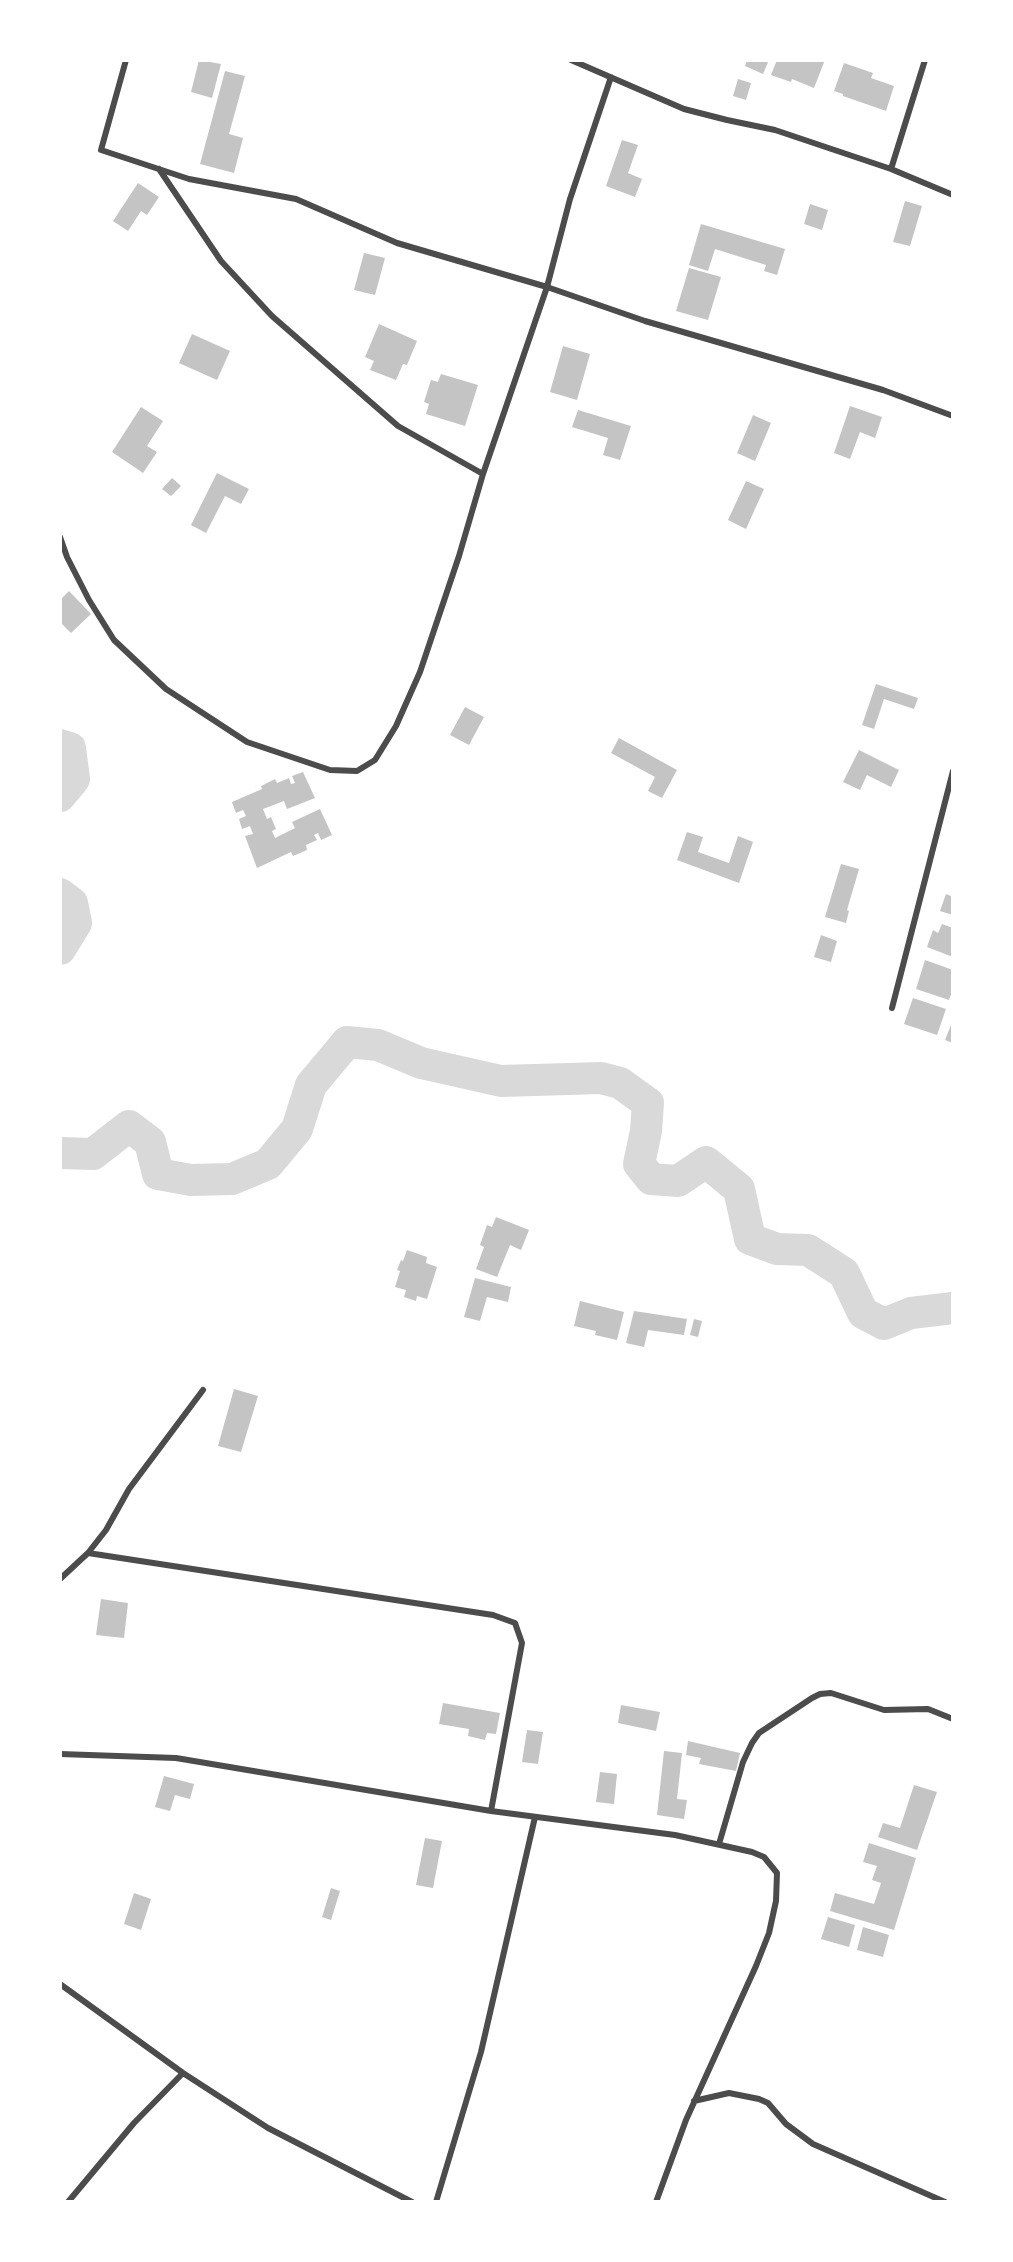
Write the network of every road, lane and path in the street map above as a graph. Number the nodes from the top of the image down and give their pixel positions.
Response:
1 (126, 60) edge
2 (571, 60) edge
3 (925, 60) edge
4 (611, 77) junction
5 (159, 169) junction
6 (891, 169) junction
7 (953, 195) edge
8 (547, 287) junction
9 (953, 416) edge
10 (483, 474) junction
11 (60, 537) edge
12 (953, 771) edge
13 (892, 1008) dead end
14 (203, 1390) dead end
15 (88, 1553) junction
16 (60, 1579) edge
17 (953, 1719) edge
18 (60, 1754) edge
19 (491, 1811) junction
20 (535, 1817) junction
21 (719, 1844) junction
22 (60, 1984) edge
23 (183, 2073) junction
24 (694, 2101) junction
25 (68, 2202) edge
26 (412, 2202) edge
27 (436, 2202) edge
28 (656, 2202) edge
29 (945, 2202) edge

1 - 5 street
2 - 4 street
3 - 6 street
4 - 6 street
4 - 8 street
5 - 8 street
5 - 10 street
6 - 7 street
8 - 9 street
8 - 10 street
10 - 11 street
12 - 13 street
14 - 15 street
15 - 16 street
15 - 19 street
17 - 21 street
18 - 19 street
19 - 20 street
20 - 21 street
20 - 27 street
21 - 24 street
22 - 23 street
23 - 25 street
23 - 26 street
24 - 28 street
24 - 29 street

